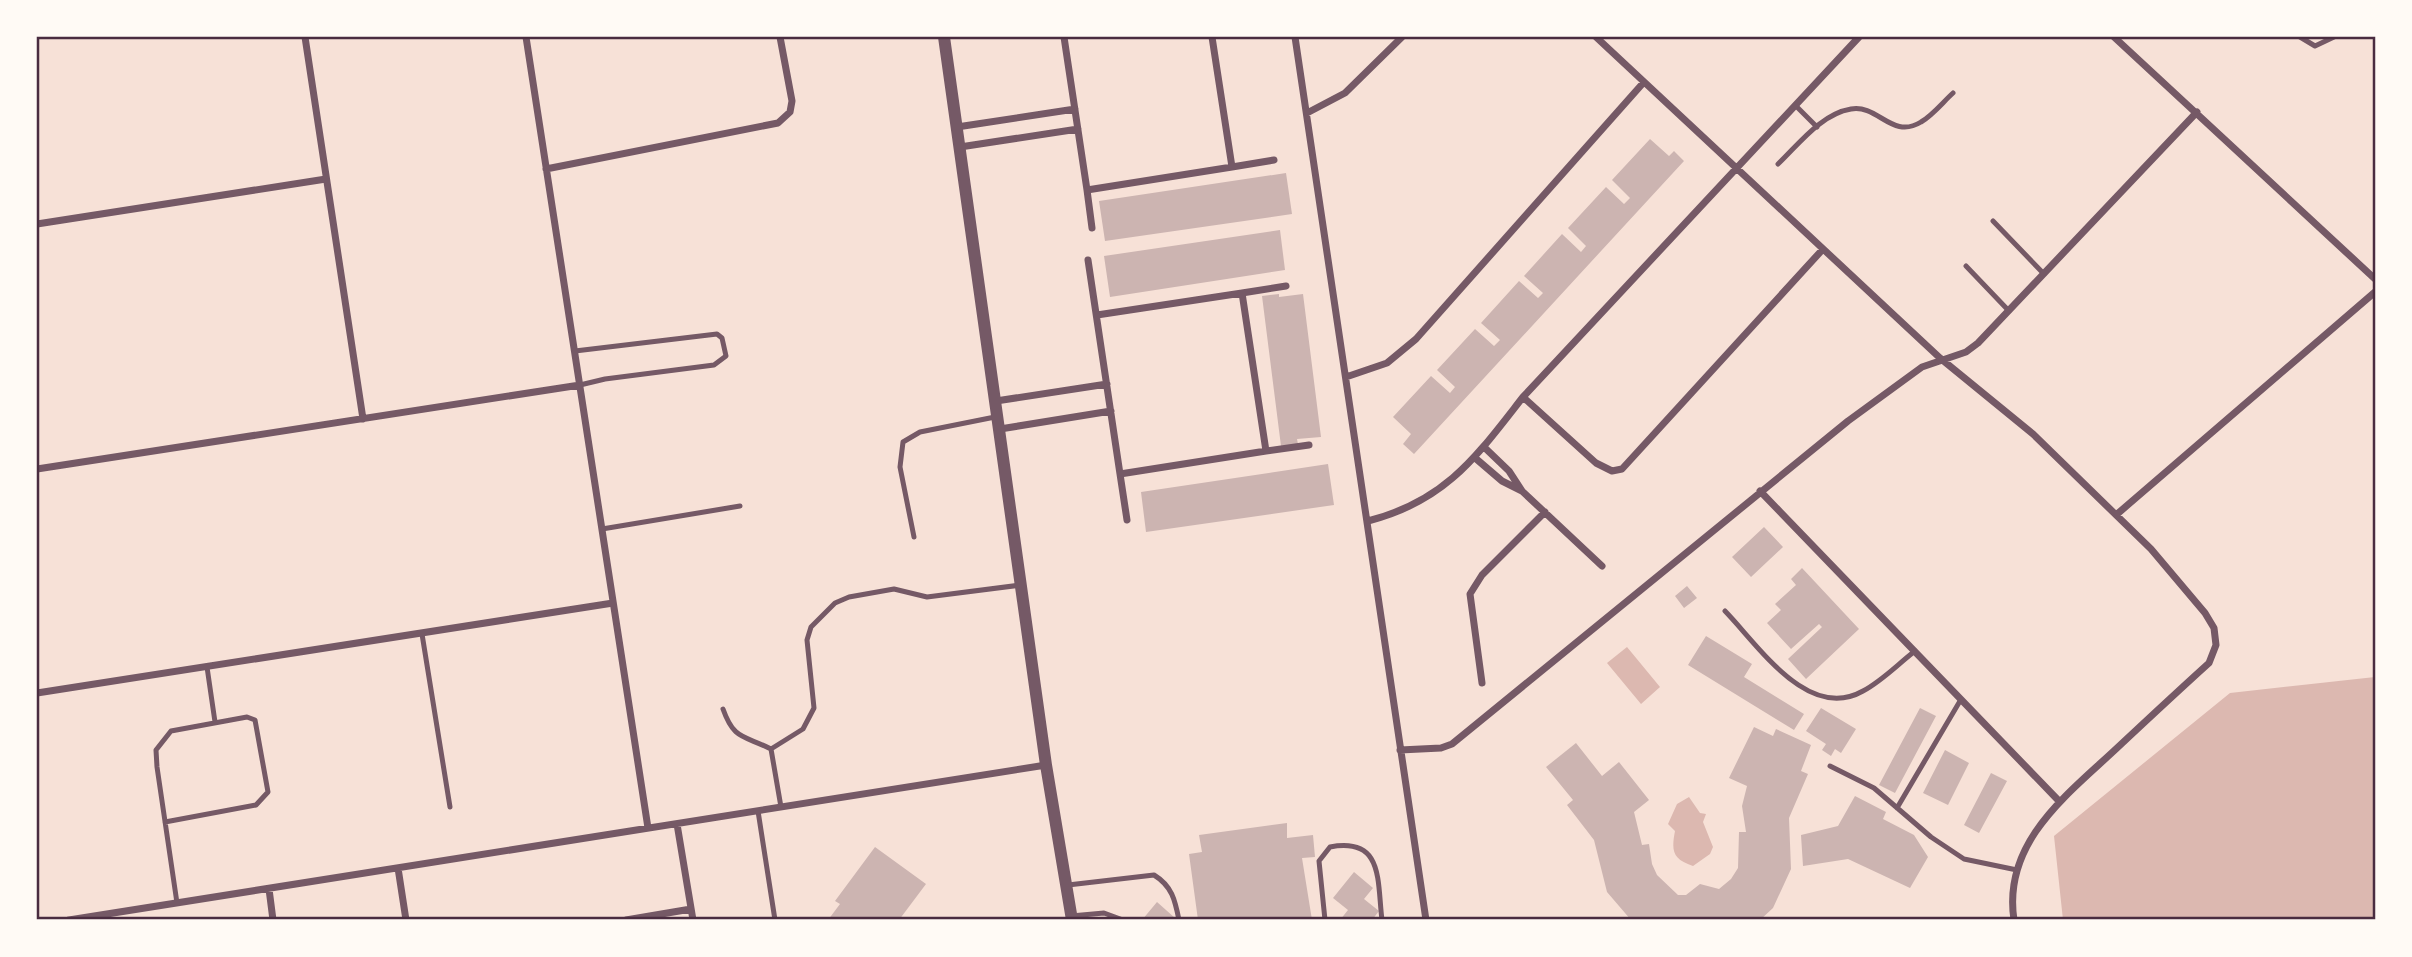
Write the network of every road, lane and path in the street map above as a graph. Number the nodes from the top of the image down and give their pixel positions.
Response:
1 (306, 37) edge
2 (529, 37) edge
3 (780, 37) edge
4 (944, 37) edge
5 (1064, 37) edge
6 (1212, 37) edge
7 (1295, 37) edge
8 (1402, 37) edge
9 (1596, 37) edge
10 (1859, 37) edge
11 (2114, 37) edge
12 (2300, 37) edge
13 (2334, 37) edge
14 (1644, 82) junction
15 (1953, 93) dead end
16 (1795, 105) junction
17 (1074, 109) junction
18 (2197, 112) junction
19 (1307, 113) junction
20 (957, 127) junction
21 (1817, 127) junction
22 (1078, 129) junction
23 (960, 147) junction
24 (1274, 160) dead end
25 (1778, 164) dead end
26 (1232, 167) junction
27 (1736, 168) junction
28 (547, 169) junction
29 (326, 179) junction
30 (1087, 190) junction
31 (1993, 221) dead end
32 (37, 225) edge
33 (1092, 228) dead end
34 (1823, 249) junction
35 (1088, 260) dead end
36 (1966, 266) dead end
37 (2045, 274) junction
38 (2375, 279) edge
39 (1286, 286) dead end
40 (2375, 292) edge
41 (1242, 293) junction
42 (2009, 311) junction
43 (1097, 315) junction
44 (575, 351) junction
45 (1940, 358) junction
46 (1346, 377) junction
47 (1107, 384) junction
48 (580, 385) junction
49 (1523, 397) junction
50 (996, 401) junction
51 (1111, 411) junction
52 (363, 419) junction
53 (999, 423) junction
54 (1309, 445) dead end
55 (1484, 447) junction
56 (1266, 451) junction
57 (1474, 457) junction
58 (37, 469) edge
59 (1120, 474) junction
60 (1522, 491) junction
61 (1760, 491) junction
62 (740, 506) dead end
63 (1545, 512) junction
64 (2116, 515) junction
65 (1127, 520) dead end
66 (1368, 521) junction
67 (602, 529) junction
68 (914, 537) dead end
69 (1602, 566) dead end
70 (1022, 585) junction
71 (613, 603) junction
72 (1725, 611) dead end
73 (422, 634) junction
74 (1914, 651) junction
75 (207, 667) junction
76 (1482, 683) dead end
77 (37, 692) edge
78 (1960, 701) junction
79 (723, 709) dead end
80 (215, 722) junction
81 (771, 749) junction
82 (1400, 750) junction
83 (1046, 765) junction
84 (1830, 766) dead end
85 (2058, 800) junction
86 (450, 807) dead end
87 (781, 807) junction
88 (1897, 808) junction
89 (758, 811) junction
90 (165, 822) junction
91 (677, 824) junction
92 (648, 828) junction
93 (398, 868) junction
94 (2017, 870) junction
95 (1066, 886) junction
96 (269, 889) junction
97 (177, 903) junction
98 (691, 909) junction
99 (1072, 918) edge
100 (69, 920) edge
101 (273, 920) edge
102 (406, 920) edge
103 (626, 920) edge
104 (693, 920) edge
105 (775, 920) edge
106 (1123, 920) edge
107 (1179, 920) edge
108 (1325, 920) edge
109 (1382, 920) edge
110 (1426, 920) edge
111 (2014, 920) edge

1 - 29 street
2 - 28 street
3 - 28 street
4 - 20 street
5 - 17 street
6 - 26 street
7 - 19 street
8 - 19 street
9 - 14 street
10 - 16 street
11 - 18 street
12 - 13 lane
14 - 27 street
14 - 46 street
15 - 21 lane
16 - 21 lane
16 - 27 street
17 - 20 street
17 - 22 street
18 - 37 street
18 - 38 street
19 - 46 street
20 - 23 street
21 - 25 lane
22 - 23 street
22 - 30 street
23 - 50 street
24 - 26 street
26 - 30 street
27 - 34 street
27 - 49 street
28 - 44 street
29 - 32 street
29 - 52 street
30 - 33 street
31 - 37 lane
34 - 45 street
34 - 49 street
35 - 43 street
36 - 42 lane
37 - 42 street
39 - 41 street
40 - 64 street
41 - 43 street
41 - 56 street
42 - 45 street
43 - 47 street
44 - 48 street
44 - 48 lane
45 - 61 street
45 - 64 street
46 - 66 street
47 - 50 street
47 - 51 street
48 - 52 street
48 - 67 street
49 - 55 street
50 - 53 street
51 - 53 street
51 - 59 street
52 - 58 street
53 - 68 lane
53 - 70 street
54 - 56 street
55 - 57 street
55 - 60 street
56 - 59 street
57 - 60 street
57 - 66 street
59 - 65 street
60 - 63 street
61 - 74 street
61 - 82 street
62 - 67 lane
63 - 69 street
63 - 76 street
64 - 85 street
66 - 82 street
67 - 71 street
70 - 81 lane
70 - 83 street
71 - 73 street
71 - 92 street
72 - 74 lane
73 - 75 street
73 - 86 lane
74 - 78 street
75 - 77 street
75 - 80 lane
78 - 85 street
78 - 88 lane
79 - 81 lane
80 - 90 lane
80 - 90 lane
81 - 87 lane
82 - 110 street
83 - 87 street
83 - 95 street
84 - 88 lane
85 - 94 street
87 - 89 street
88 - 94 lane
89 - 91 street
89 - 105 lane
90 - 97 lane
91 - 92 street
91 - 98 street
92 - 93 street
93 - 96 street
93 - 102 street
94 - 111 street
95 - 99 street
95 - 107 lane
96 - 97 street
96 - 101 street
97 - 100 street
98 - 103 street
98 - 104 street
99 - 106 lane
108 - 109 lane

